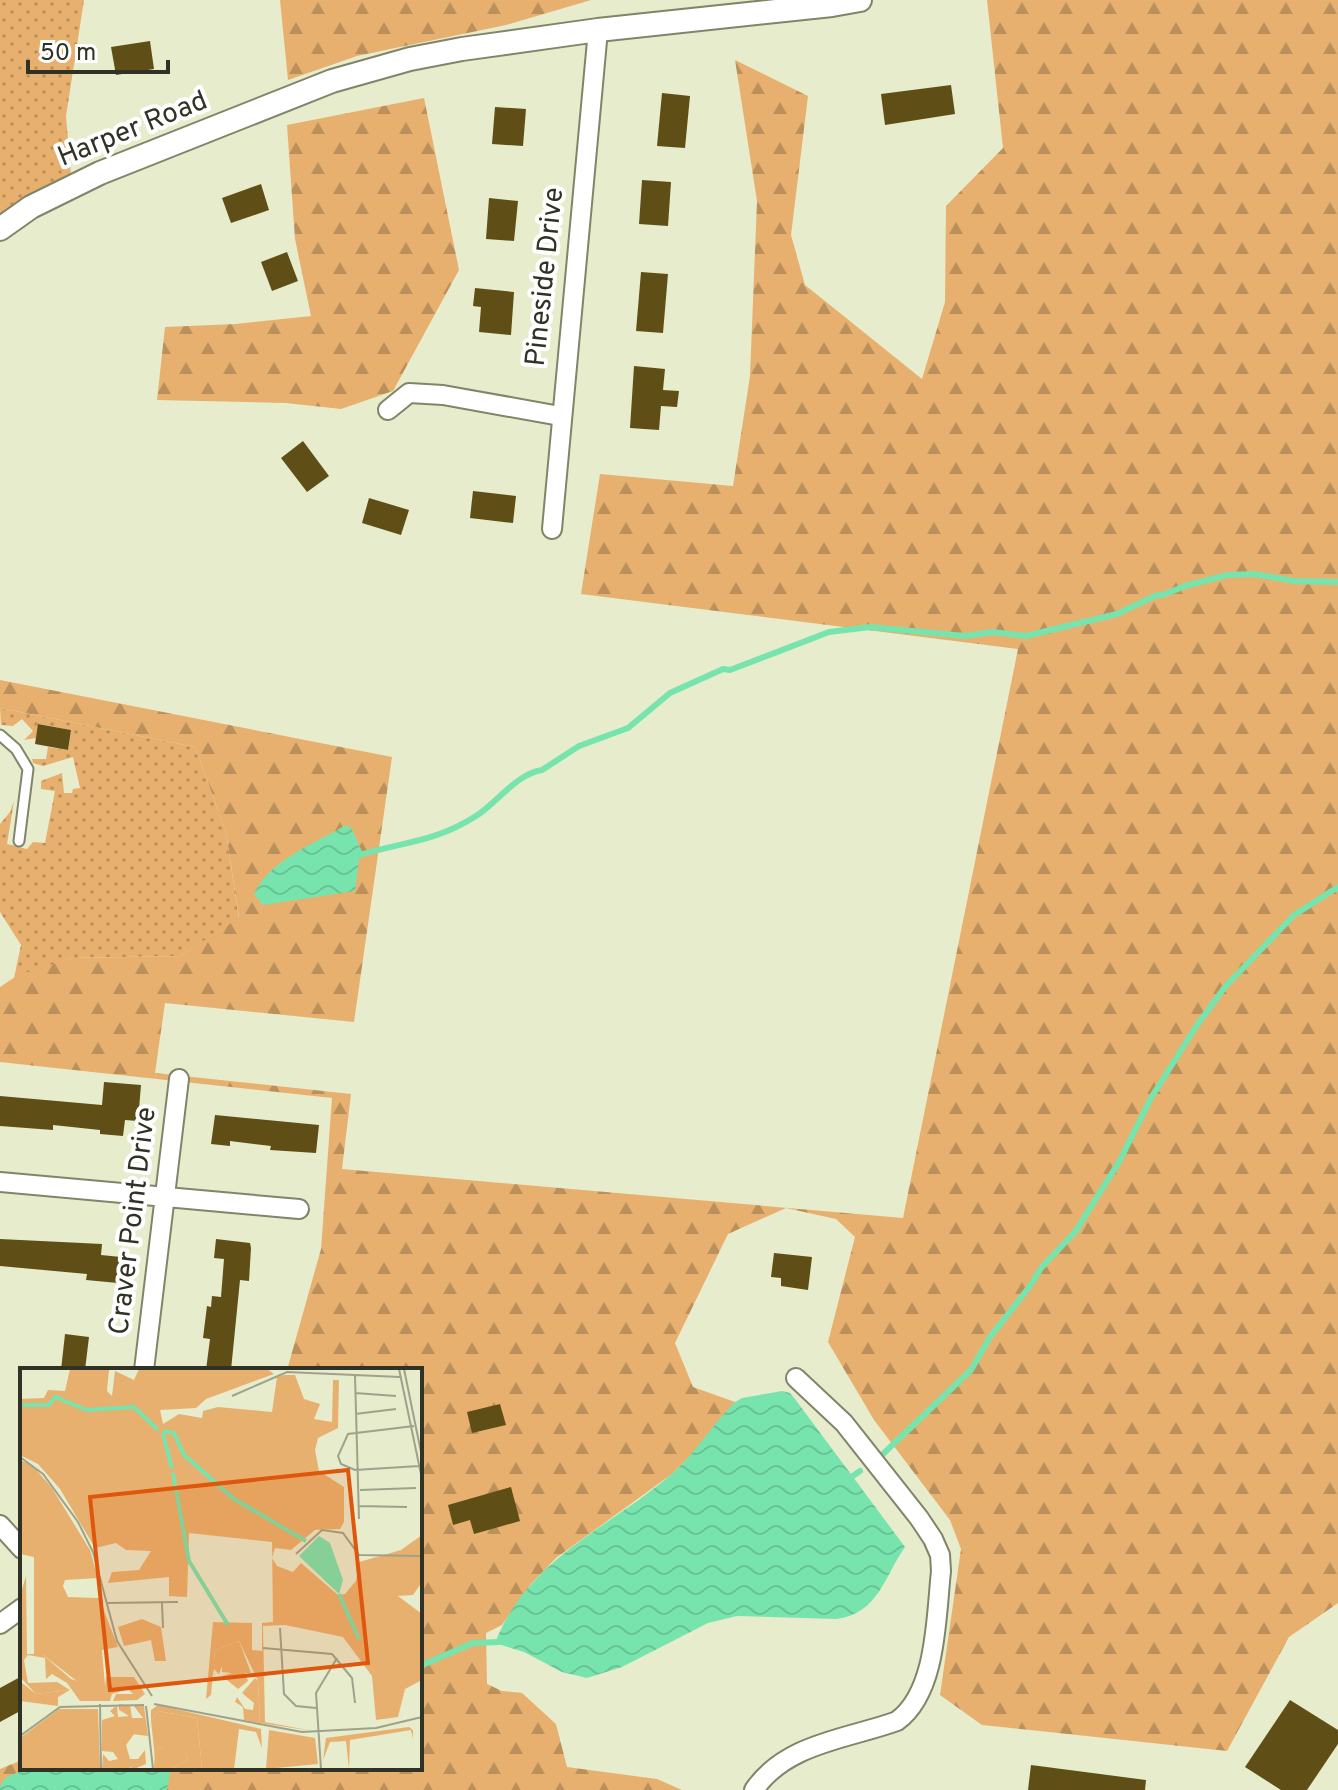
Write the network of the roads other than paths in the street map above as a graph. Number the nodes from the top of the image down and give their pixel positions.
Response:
1 (860, 0) edge
2 (598, 30) junction
3 (0, 229) edge
4 (388, 410) dead end
5 (560, 416) junction
6 (552, 529) dead end
7 (0, 735) edge
8 (19, 841) dead end
9 (179, 1079) dead end
10 (0, 1182) edge
11 (165, 1197) junction
12 (299, 1209) dead end
13 (144, 1368) edge
14 (796, 1378) dead end
15 (0, 1525) edge
16 (20, 1547) edge
17 (20, 1609) edge
18 (0, 1624) edge
19 (754, 1790) edge

1 - 2 street, Harper Road
2 - 3 street, Harper Road
2 - 5 street, Pineside Drive
4 - 5 street
5 - 6 street, Pineside Drive
7 - 8 lane
9 - 11 street, Craver Point Drive
10 - 11 street
11 - 12 street
11 - 13 street, Craver Point Drive
14 - 19 street
15 - 16 street
17 - 18 street

